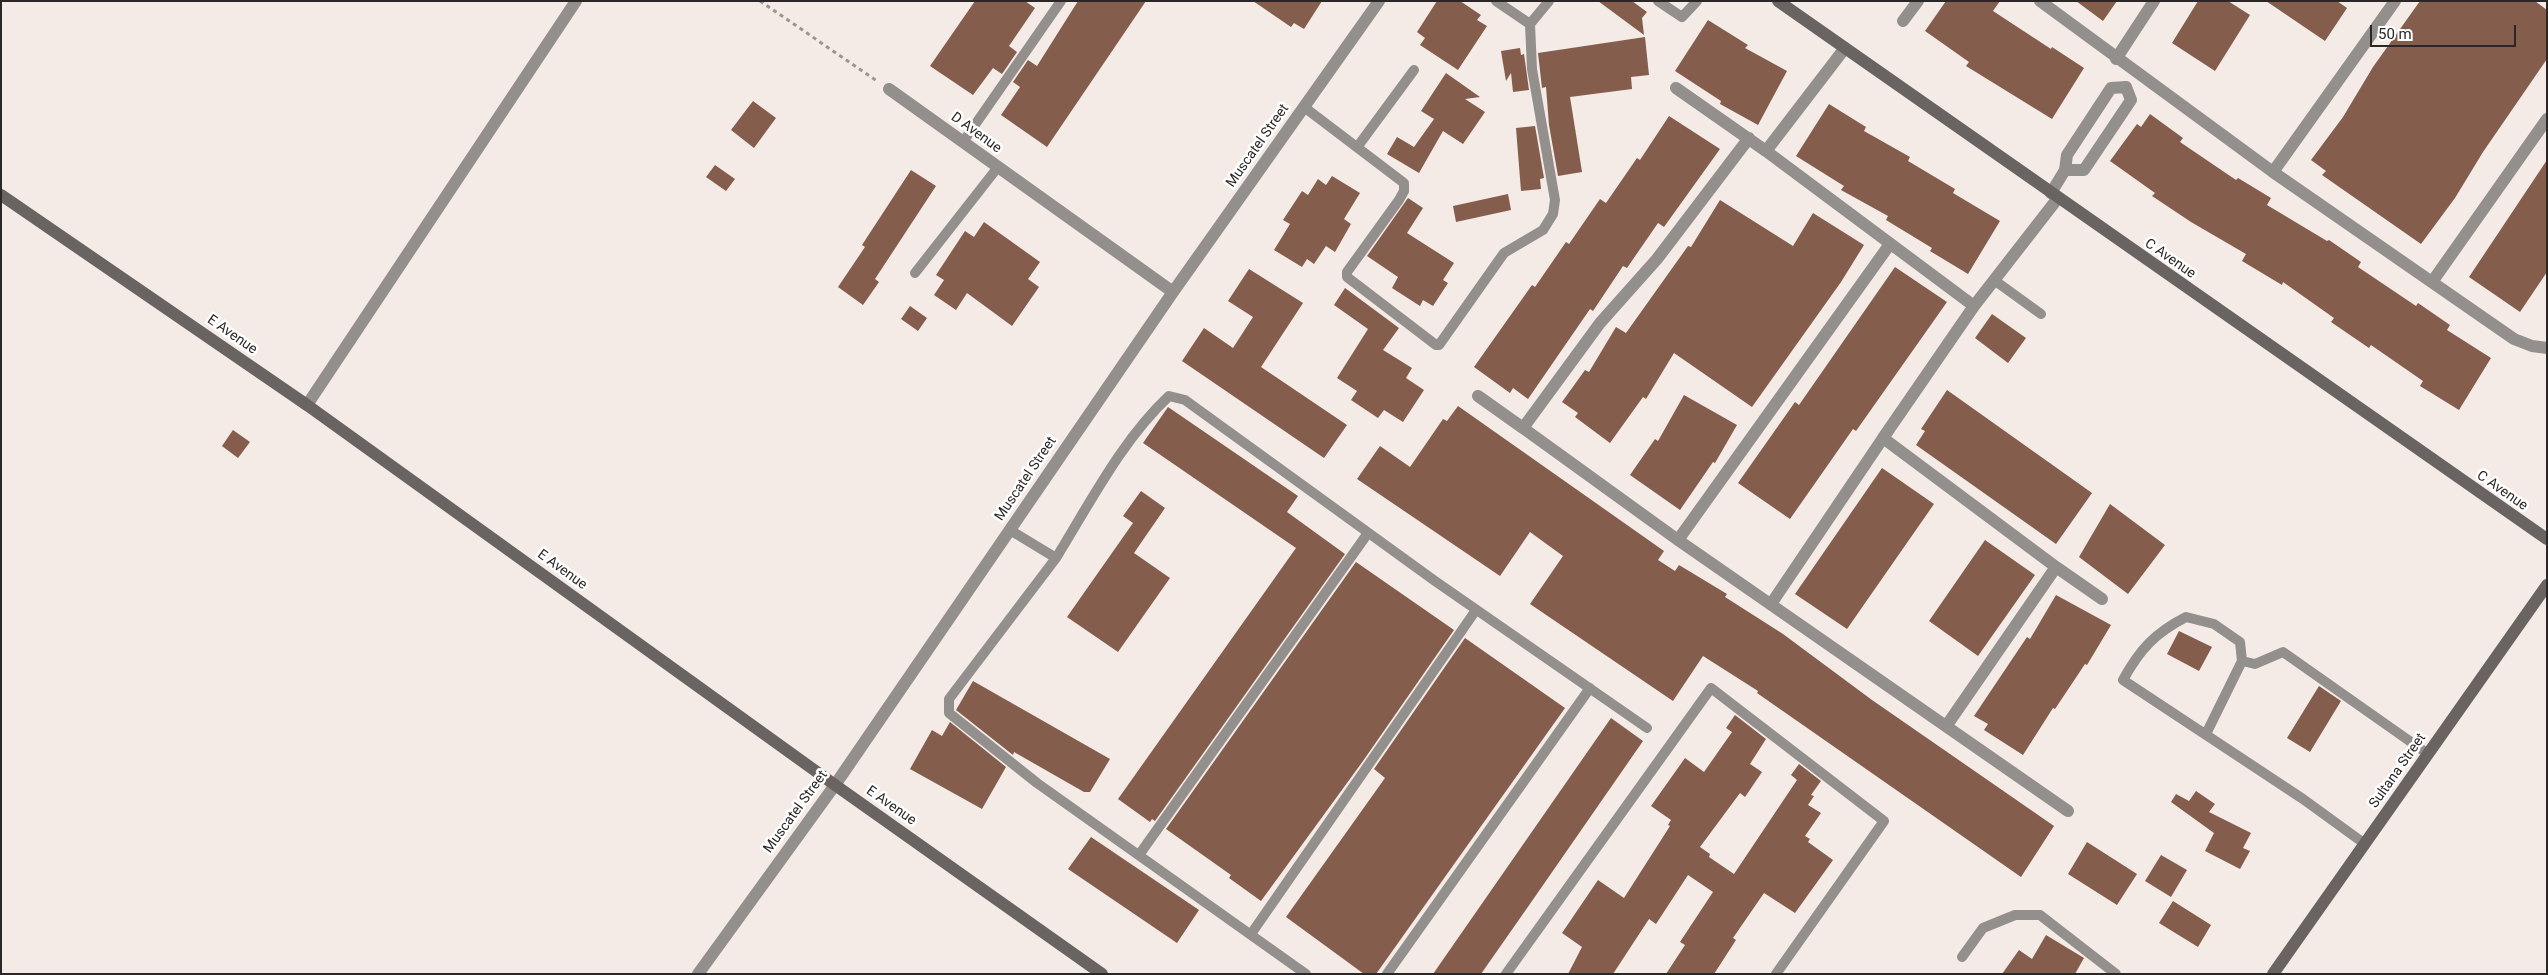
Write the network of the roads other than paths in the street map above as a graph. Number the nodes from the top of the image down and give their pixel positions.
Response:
1 (576, 1) edge
2 (1061, 1) edge
3 (1379, 1) edge
4 (1496, 1) edge
5 (1549, 1) edge
6 (1658, 1) edge
7 (1697, 1) edge
8 (1778, 1) edge
9 (1918, 1) edge
10 (2040, 1) edge
11 (2154, 1) edge
12 (2395, 1) edge
13 (1904, 21) dead end
14 (1530, 24) junction
15 (1845, 48) junction
16 (2116, 59) junction
17 (1414, 70) dead end
18 (2135, 73) junction
19 (2126, 87) junction
20 (1676, 88) dead end
21 (889, 89) road end
22 (1304, 107) junction
23 (2547, 119) edge
24 (1749, 138) junction
25 (963, 142) junction
26 (1358, 146) junction
27 (1766, 151) junction
28 (998, 167) junction
29 (2065, 170) junction
30 (2273, 172) junction
31 (1, 195) edge
32 (2054, 196) junction
33 (1890, 244) junction
34 (915, 273) dead end
35 (1994, 280) junction
36 (2432, 282) junction
37 (1173, 292) junction
38 (1974, 306) junction
39 (2041, 314) dead end
40 (2547, 348) edge
41 (1478, 396) dead end
42 (307, 405) junction
43 (1523, 428) junction
44 (1883, 438) junction
45 (1010, 530) junction
46 (1368, 533) junction
47 (2547, 539) edge
48 (1678, 540) junction
49 (1056, 558) junction
50 (2056, 567) junction
51 (2547, 585) edge
52 (2102, 599) dead end
53 (1771, 604) junction
54 (1476, 610) junction
55 (2242, 661) junction
56 (1590, 688) junction
57 (1947, 725) junction
58 (1647, 728) dead end
59 (2206, 734) junction
60 (2428, 754) junction
61 (835, 785) junction
62 (2068, 811) dead end
63 (2364, 844) junction
64 (1139, 855) junction
65 (1251, 934) junction
66 (1962, 957) dead end
67 (698, 974) edge
68 (1102, 974) edge
69 (1306, 974) edge
70 (1387, 974) edge
71 (1506, 974) edge
72 (1776, 974) edge
73 (2116, 974) edge
74 (2273, 974) edge

1 - 42 street
2 - 25 lane
3 - 22 street, Muscatel Street
4 - 14 lane
5 - 14 lane
6 - 7 lane
8 - 15 street, C Avenue
9 - 13 street
10 - 16 street
11 - 16 street
12 - 30 street
14 - 26 lane
15 - 27 street
15 - 32 street, C Avenue
16 - 18 street
17 - 26 lane
18 - 19 street
18 - 30 street
19 - 29 street
19 - 29 street
20 - 24 street
21 - 25 street, D Avenue
22 - 26 lane
22 - 37 street, Muscatel Street
23 - 36 street
24 - 27 street
24 - 43 street
25 - 28 street, D Avenue
27 - 33 street
28 - 34 lane
28 - 37 street, D Avenue
29 - 32 street
30 - 36 street
31 - 42 street, E Avenue
32 - 35 street
32 - 47 street, C Avenue
33 - 38 street
33 - 48 street
35 - 38 street
35 - 39 lane
36 - 40 street
37 - 45 street, Muscatel Street
38 - 44 street
41 - 43 street
42 - 61 street, E Avenue
43 - 48 street
44 - 50 street
44 - 53 street
45 - 49 lane
45 - 61 street, Muscatel Street
46 - 49 lane
46 - 54 lane
46 - 64 lane
48 - 53 street
49 - 64 lane
50 - 52 street
50 - 57 street
51 - 60 street, Sultana Street
53 - 57 street
54 - 56 lane
54 - 65 lane
55 - 59 lane
55 - 59 lane
55 - 60 lane
56 - 58 lane
56 - 70 lane
57 - 62 street
59 - 63 lane
60 - 63 street, Sultana Street
61 - 67 street, Muscatel Street
61 - 68 street, E Avenue
63 - 74 street, Sultana Street
64 - 65 lane
65 - 69 lane
66 - 73 lane
71 - 72 lane

